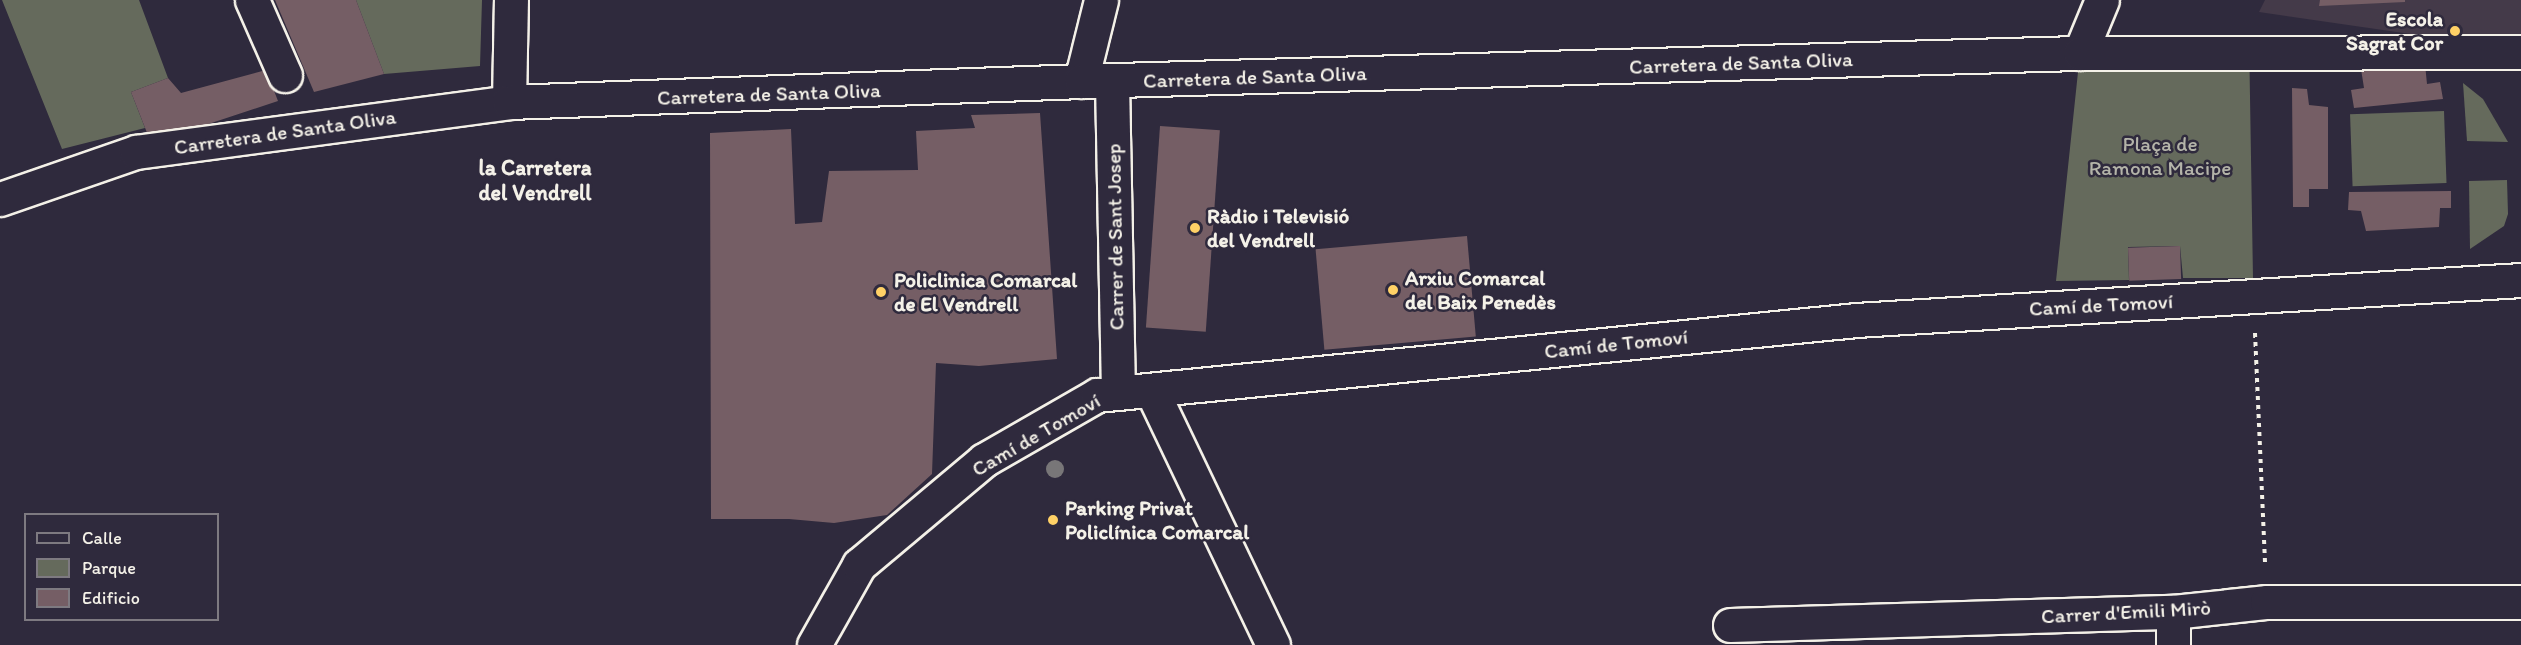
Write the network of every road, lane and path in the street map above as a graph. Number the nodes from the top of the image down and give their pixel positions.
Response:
1 (252, 0) edge
2 (511, 0) edge
3 (1101, 0) edge
4 (2102, 0) edge
5 (2521, 52) edge
6 (2080, 53) junction
7 (285, 75) dead end
8 (1096, 81) junction
9 (508, 102) junction
10 (0, 199) edge
11 (2521, 280) edge
12 (2254, 296) junction
13 (1152, 391) junction
14 (1118, 393) junction
15 (2267, 602) junction
16 (2521, 602) edge
17 (2173, 612) junction
18 (1730, 625) dead end
19 (1976, 632) edge
20 (814, 645) edge
21 (1273, 645) edge
22 (2173, 645) edge

1 - 7 street
2 - 9 street
3 - 8 street, Carrer de Sant Josep
4 - 6 street
5 - 6 street, Carretera de Santa Oliva
6 - 8 street, Carretera de Santa Oliva
8 - 9 street, Carretera de Santa Oliva
8 - 14 street, Carrer de Sant Josep
9 - 10 street, Carretera de Santa Oliva
11 - 12 street, Camí de Tomoví
12 - 13 street, Camí de Tomoví
12 - 15 path
13 - 14 street, Camí de Tomoví
13 - 21 street
14 - 20 street, Camí de Tomoví
15 - 16 street, Carrer d'Emili Mirò
15 - 17 street, Carrer d'Emili Mirò
17 - 19 street, Carrer d'Emili Mirò
17 - 22 street
18 - 19 street, Carrer d'Emili Mirò

